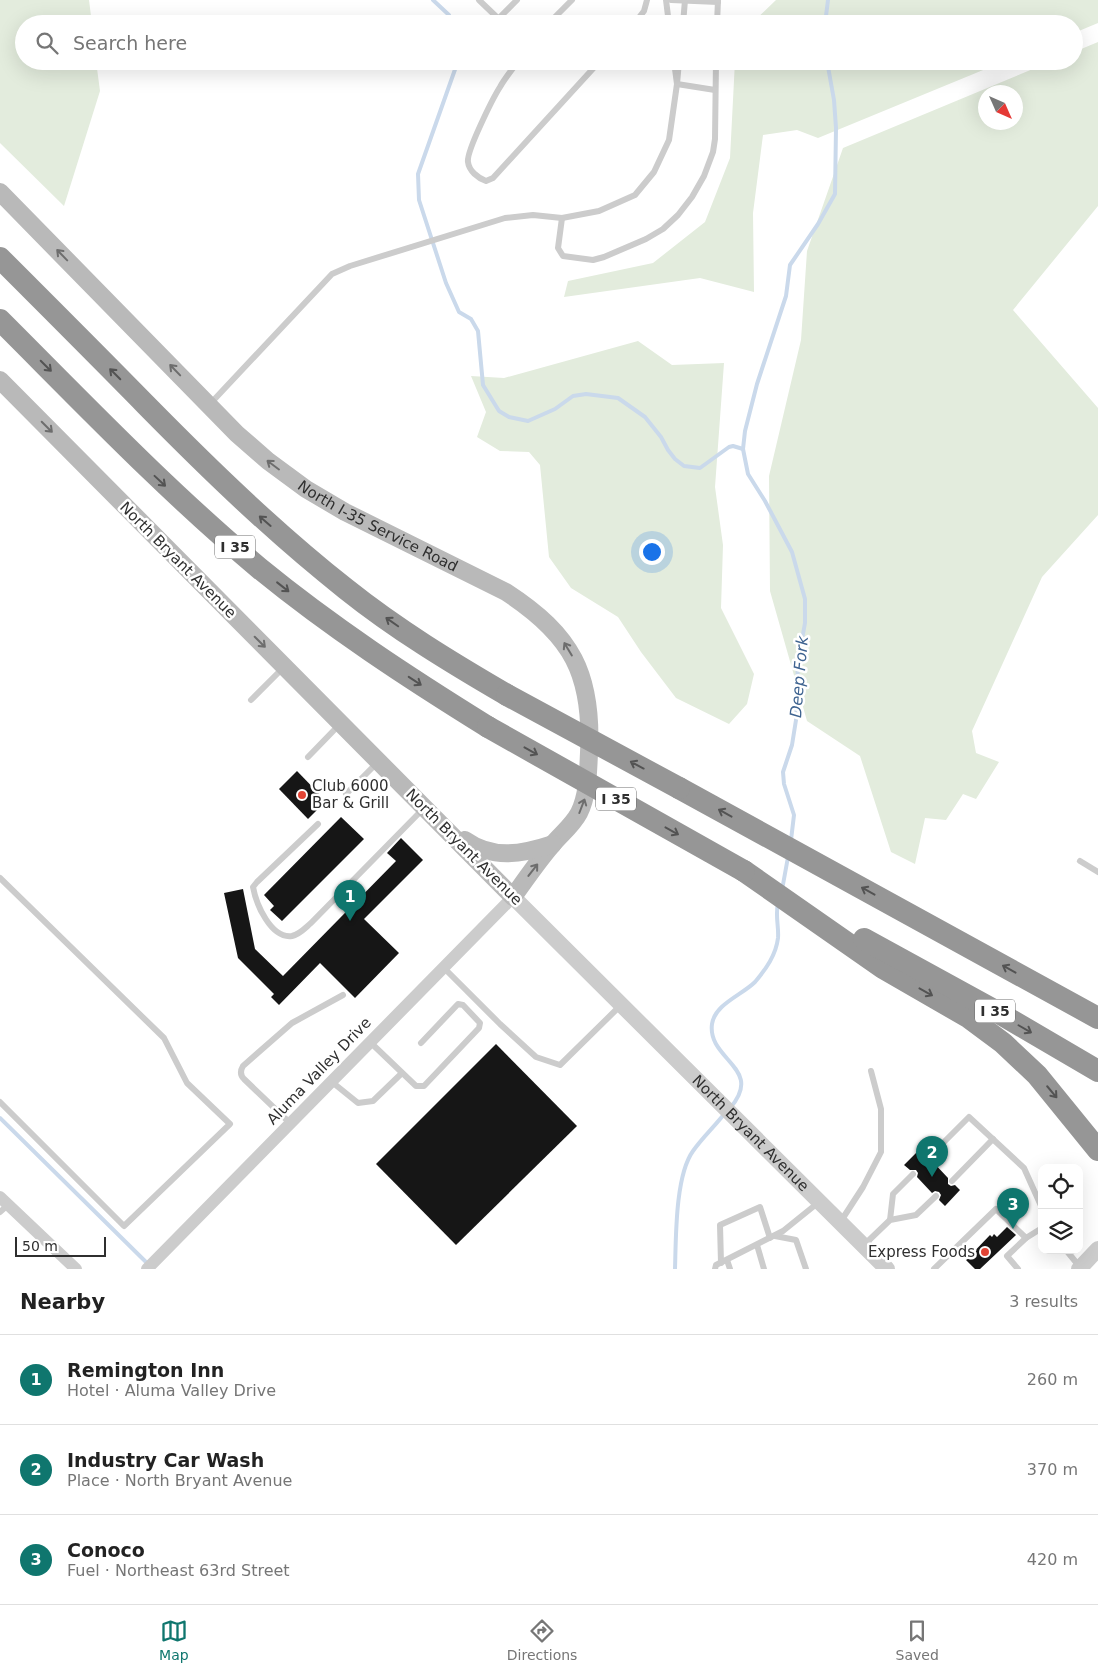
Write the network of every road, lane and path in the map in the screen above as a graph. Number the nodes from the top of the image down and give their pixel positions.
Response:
1 (479, 0) edge
2 (517, 0) edge
3 (572, 0) edge
4 (647, 0) edge
5 (666, 0) edge
6 (671, 0) edge
7 (685, 1) edge
8 (718, 1) edge
9 (495, 15) edge
10 (506, 15) edge
11 (557, 15) edge
12 (641, 15) edge
13 (668, 15) edge
14 (684, 15) edge
15 (717, 15) edge
16 (512, 70) edge
17 (592, 70) edge
18 (675, 70) edge
19 (678, 70) edge
20 (716, 70) edge
21 (677, 84) junction
22 (715, 90) junction
23 (0, 192) edge
24 (562, 218) junction
25 (0, 258) edge
26 (0, 320) edge
27 (0, 380) edge
28 (210, 405) junction
29 (285, 666) junction
30 (252, 700) dead end
31 (341, 723) junction
32 (308, 757) dead end
33 (379, 761) junction
34 (346, 794) dead end
35 (425, 807) junction
36 (318, 824) dead end
37 (442, 824) junction
38 (553, 844) junction
39 (1080, 861) dead end
40 (1098, 872) edge
41 (0, 878) edge
42 (513, 896) junction
43 (887, 961) junction
44 (443, 967) junction
45 (343, 995) dead end
46 (622, 1004) junction
47 (1098, 1018) edge
48 (370, 1042) junction
49 (421, 1043) dead end
50 (870, 1071) dead end
51 (1098, 1071) edge
52 (402, 1073) junction
53 (332, 1082) junction
54 (0, 1102) edge
55 (290, 1124) junction
56 (993, 1139) junction
57 (1098, 1150) edge
58 (928, 1158) dead end
59 (913, 1174) dead end
60 (952, 1181) dead end
61 (936, 1196) dead end
62 (1038, 1199) edge
63 (820, 1201) junction
64 (3, 1205) edge
65 (890, 1220) junction
66 (841, 1222) junction
67 (1038, 1230) edge
68 (772, 1237) junction
69 (1026, 1238) junction
70 (757, 1245) junction
71 (864, 1245) junction
72 (1098, 1249) edge
73 (1069, 1254) edge
74 (724, 1261) junction
75 (1080, 1268) edge
76 (76, 1269) edge
77 (148, 1269) edge
78 (715, 1269) edge
79 (730, 1269) edge
80 (764, 1269) edge
81 (806, 1269) edge
82 (887, 1269) edge
83 (934, 1269) edge
84 (1018, 1269) edge

1 - 9 lane
2 - 10 lane
3 - 11 lane
4 - 12 lane
5 - 13 lane
6 - 7 lane
7 - 8 lane
7 - 14 lane
8 - 15 lane
16 - 17 lane
18 - 21 lane
19 - 21 lane
20 - 22 lane
21 - 22 lane
21 - 24 lane
22 - 24 lane
28 -> 23 main road, North I-35 Service Road
24 - 28 lane
47 -> 25 highway, I 35, bridge
26 -> 43 highway, I 35, bridge
27 -> 29 main road, North Bryant Avenue
38 -> 28 main road, North I-35 Service Road
29 - 30 lane
29 - 31 main road, North Bryant Avenue
31 - 32 lane
31 - 33 main road, North Bryant Avenue
33 - 34 lane
33 - 35 main road, North Bryant Avenue
35 - 36 lane
35 - 37 main road, North Bryant Avenue
37 - 38 main road
37 - 42 main road, North Bryant Avenue
42 -> 38 main road, North I-35 Service Road
39 - 40 lane
41 - 54 lane
42 - 44 street, Aluma Valley Drive
42 - 46 street, North Bryant Avenue
43 -> 51 highway, I 35
43 -> 57 highway
44 - 46 lane
44 - 48 street, Aluma Valley Drive
45 - 55 lane
46 - 63 street, North Bryant Avenue
48 - 52 lane
48 - 53 street, Aluma Valley Drive
49 - 52 lane
50 - 66 lane
52 - 53 lane
53 - 55 street, Aluma Valley Drive
55 - 77 street, Aluma Valley Drive
56 - 58 lane
56 - 60 lane
56 - 62 lane
59 - 65 lane
61 - 65 lane
63 - 66 street, North Bryant Avenue
63 - 68 lane
64 - 76 street
65 - 71 lane
66 - 71 street, North Bryant Avenue
67 - 69 lane
68 - 70 lane
68 - 74 lane
68 - 81 lane
69 - 83 lane
69 - 84 lane
70 - 74 lane
70 - 80 lane
71 - 82 street, North Bryant Avenue
72 - 75 street
73 - 75 lane
74 - 78 lane
74 - 79 lane

